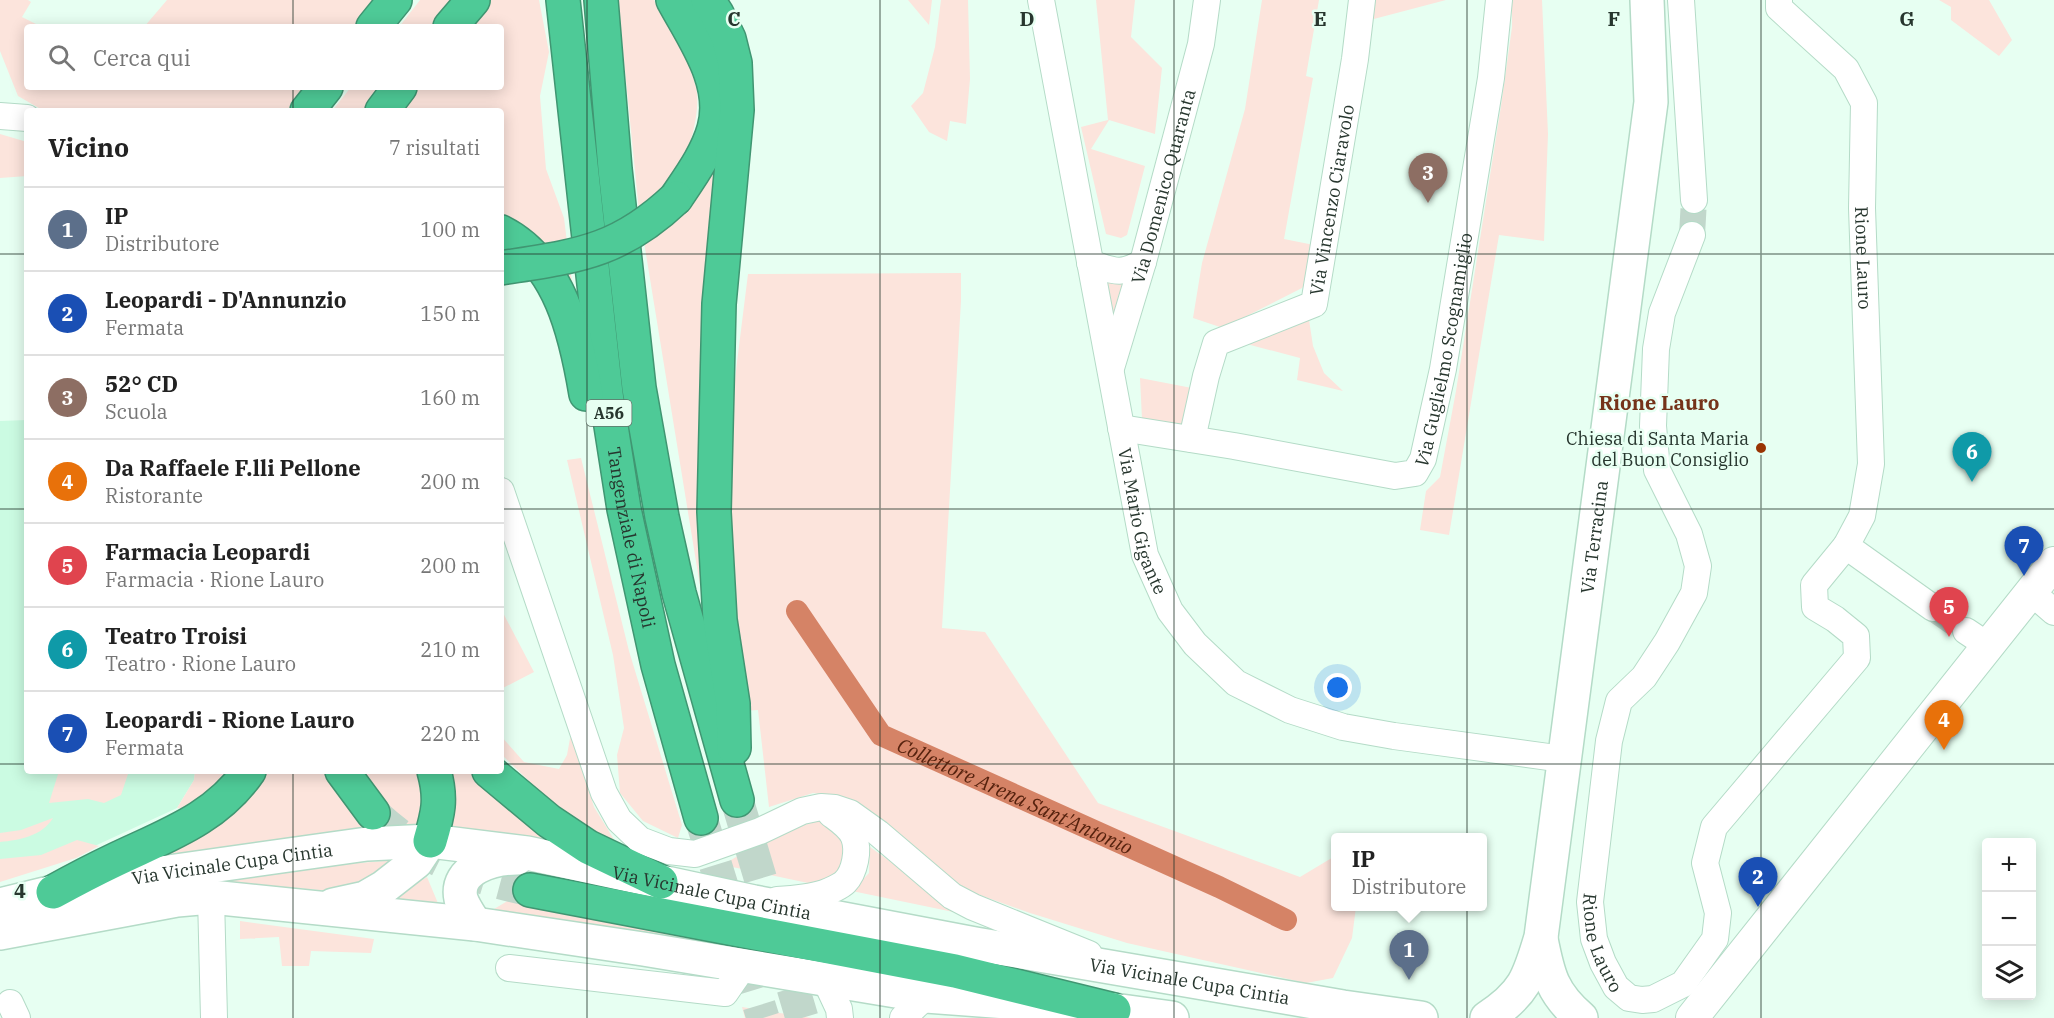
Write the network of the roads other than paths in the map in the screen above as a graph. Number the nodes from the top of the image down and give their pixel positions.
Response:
1 (394, 0) edge
2 (473, 0) edge
3 (563, 0) edge
4 (601, 0) edge
5 (673, 0) edge
6 (708, 0) edge
7 (1041, 0) edge
8 (1207, 0) edge
9 (1362, 0) edge
10 (1499, 0) edge
11 (1647, 0) edge
12 (1681, 0) edge
13 (1779, 0) edge
14 (375, 24) edge
15 (453, 24) edge
16 (324, 90) edge
17 (398, 90) edge
18 (309, 108) edge
19 (384, 108) edge
20 (0, 116) edge
21 (24, 118) edge
22 (1694, 200) tunnel mouth
23 (504, 234) edge
24 (1692, 235) tunnel mouth
25 (1143, 262) junction
26 (1090, 263) junction
27 (504, 268) edge
28 (1110, 371) junction
29 (1121, 428) junction
30 (1192, 440) junction
31 (504, 500) edge
32 (1846, 546) junction
33 (2054, 563) edge
34 (2031, 592) junction
35 (1934, 608) tunnel mouth
36 (2054, 612) edge
37 (682, 751) junction
38 (1563, 759) junction
39 (247, 774) edge
40 (344, 774) edge
41 (435, 774) edge
42 (493, 774) edge
43 (821, 807) junction
44 (373, 813) tunnel mouth
45 (701, 818) tunnel mouth
46 (430, 841) junction
47 (552, 858) junction
48 (661, 882) junction
49 (530, 890) tunnel mouth
50 (52, 892) junction
51 (211, 897) junction
52 (754, 902) junction
53 (0, 905) edge
54 (317, 909) junction
55 (475, 924) junction
56 (0, 933) edge
57 (1541, 938) junction
58 (743, 967) junction
59 (509, 968) dead end
60 (1128, 971) junction
61 (825, 979) junction
62 (915, 1007) edge
63 (1114, 1010) junction
64 (214, 1018) edge
65 (840, 1018) edge
66 (1172, 1018) edge
67 (1421, 1018) edge
68 (1487, 1018) edge
69 (1581, 1018) edge
70 (1692, 1018) edge

1 - 14 highway
2 - 15 highway
3 - 37 highway, Tangenziale di Napoli / A56
4 - 6 highway, Tangenziale di Napoli / A56
5 - 27 highway, bridge
7 - 26 street, Via Mario Gigante
8 - 25 street, Via Domenico Quaranta
9 - 30 street, Via Vincenzo Ciaravolo
10 - 30 street, Via Guglielmo Scognamiglio
11 - 38 main road, Via Terracina
12 - 22 street
13 - 32 street, Rione Lauro
16 - 18 highway
17 - 19 highway
20 - 21 street
23 - 37 highway
24 - 32 street, Rione Lauro
25 - 26 street
25 - 28 street, Via Domenico Quaranta
26 - 28 street, Via Mario Gigante
28 - 29 street, Via Mario Gigante
29 - 30 street, Via Guglielmo Scognamiglio
29 - 38 street, Via Mario Gigante
31 - 43 street
32 - 35 street
33 - 34 street
34 - 36 street
34 - 70 street
37 - 45 highway, Tangenziale di Napoli / A56
38 - 57 main road, Via Terracina
39 - 50 highway
40 - 44 highway
41 - 46 highway
42 - 48 highway
43 - 52 street
43 - 60 street
46 - 47 main road, Via Vicinale Cupa Cintia
46 - 50 main road, Via Vicinale Cupa Cintia
46 - 54 main road
47 - 48 main road, Via Vicinale Cupa Cintia
47 - 55 main road
48 - 52 main road, Via Vicinale Cupa Cintia
49 - 63 highway
50 - 53 main road, Via Vicinale Cupa Cintia
51 - 54 main road, Via Vicinale Cupa Cintia
51 - 56 main road, Via Vicinale Cupa Cintia
51 - 64 street
52 - 60 main road, Via Vicinale Cupa Cintia
54 - 55 main road, Via Vicinale Cupa Cintia
55 - 58 main road, Via Vicinale Cupa Cintia
57 - 68 main road, Via Terracina
57 - 69 main road
58 - 59 street
58 - 61 main road, Via Vicinale Cupa Cintia
60 - 67 main road, Via Vicinale Cupa Cintia
61 - 62 main road, Via Vicinale Cupa Cintia
61 - 65 street
62 - 63 main road, Via Vicinale Cupa Cintia
63 - 66 main road, Via Vicinale Cupa Cintia

